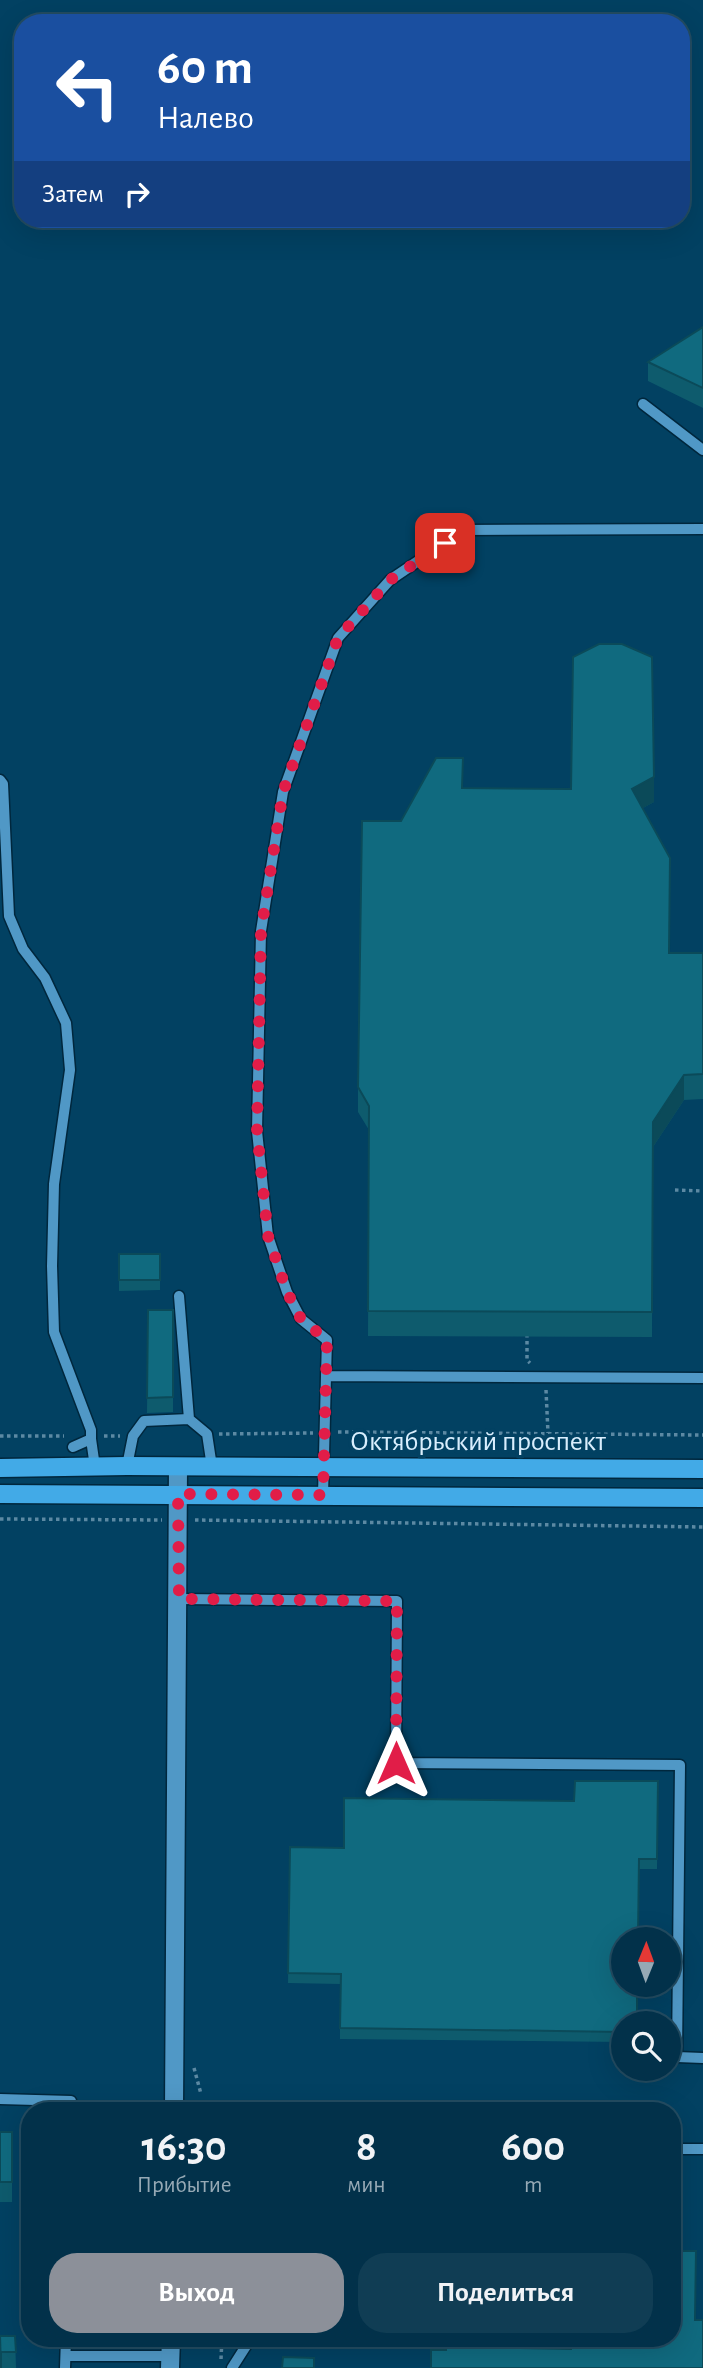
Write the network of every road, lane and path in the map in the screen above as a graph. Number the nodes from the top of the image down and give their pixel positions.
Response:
1 (643, 404) dead end
2 (703, 450) edge
3 (703, 529) edge
4 (0, 780) edge
5 (675, 1190) dead end
6 (703, 1191) edge
7 (179, 1296) dead end
8 (527, 1332) edge
9 (326, 1376) junction
10 (703, 1378) edge
11 (545, 1379) junction
12 (189, 1419) junction
13 (548, 1433) dead end
14 (571, 1433) dead end
15 (703, 1435) edge
16 (0, 1436) edge
17 (91, 1439) junction
18 (74, 1442) joint
19 (94, 1466) junction
20 (127, 1466) junction
21 (178, 1467) junction
22 (212, 1467) junction
23 (0, 1468) edge
24 (324, 1468) junction
25 (703, 1469) edge
26 (0, 1494) edge
27 (178, 1494) junction
28 (323, 1495) junction
29 (703, 1498) edge
30 (0, 1519) edge
31 (179, 1520) junction
32 (703, 1527) edge
33 (179, 1599) junction
34 (703, 2058) edge
35 (0, 2099) edge
36 (71, 2102) edge
37 (174, 2102) edge
38 (681, 2149) edge
39 (703, 2149) edge
40 (66, 2347) edge
41 (221, 2347) edge
42 (245, 2347) edge
43 (170, 2354) edge
44 (65, 2356) junction
45 (65, 2368) edge
46 (219, 2368) edge
47 (232, 2368) edge

1 - 2 lane
3 - 9 lane
4 - 17 lane
5 - 6 path
7 - 12 lane
8 - 11 path
9 - 11 lane
9 - 24 lane
10 - 11 lane
11 - 13 path
12 - 20 lane
12 - 22 lane
14 - 15 path
16 - 18 path
17 - 18 lane
17 - 19 lane
19 - 20 main road, Октябрьский проспект
19 - 23 main road, Октябрьский проспект
20 - 21 main road, Октябрьский проспект
21 - 22 main road, Октябрьский проспект
21 - 27 street
22 - 24 main road, Октябрьский проспект
24 - 25 main road, Октябрьский проспект
24 - 28 lane
26 - 27 main road, Октябрьский проспект
27 - 28 main road, Октябрьский проспект
27 - 31 street
28 - 29 main road, Октябрьский проспект
30 - 31 path
31 - 32 path
31 - 33 street
33 - 34 lane
33 - 37 street
35 - 36 lane
38 - 39 lane
40 - 44 lane
41 - 46 path
42 - 47 lane
43 - 44 lane
44 - 45 lane

